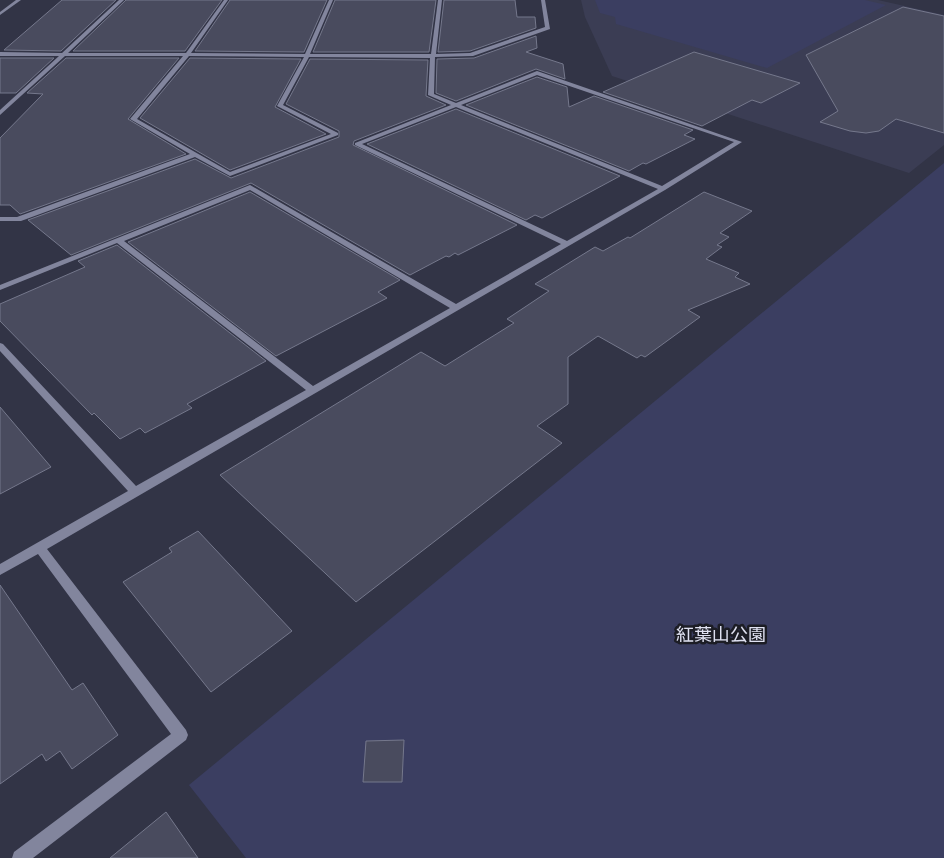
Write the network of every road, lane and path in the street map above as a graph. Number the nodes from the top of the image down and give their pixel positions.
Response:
1 (19, 0) edge
2 (122, 0) edge
3 (226, 0) edge
4 (331, 0) edge
5 (440, 0) edge
6 (543, 0) edge
7 (0, 14) edge
8 (0, 54) edge
9 (63, 54) junction
10 (187, 55) junction
11 (307, 56) junction
12 (433, 56) junction
13 (455, 105) junction
14 (0, 113) edge
15 (196, 154) junction
16 (663, 189) junction
17 (0, 219) edge
18 (118, 240) junction
19 (567, 244) junction
20 (0, 288) edge
21 (456, 308) junction
22 (0, 346) edge
23 (313, 390) junction
24 (136, 492) junction
25 (39, 547) junction
26 (0, 570) edge
27 (20, 858) edge

1 - 7 street
2 - 9 street
3 - 10 street
4 - 11 street
5 - 12 street
6 - 12 street
8 - 9 street
9 - 10 street
9 - 14 street
10 - 11 street
10 - 15 street
11 - 12 street
11 - 15 street
12 - 13 street
13 - 16 street
13 - 16 street
13 - 19 street
15 - 17 street
16 - 19 street
18 - 20 street
18 - 21 street
18 - 23 street
19 - 21 street
21 - 23 street
22 - 24 street
23 - 24 street
24 - 25 street
25 - 26 street
25 - 27 street

